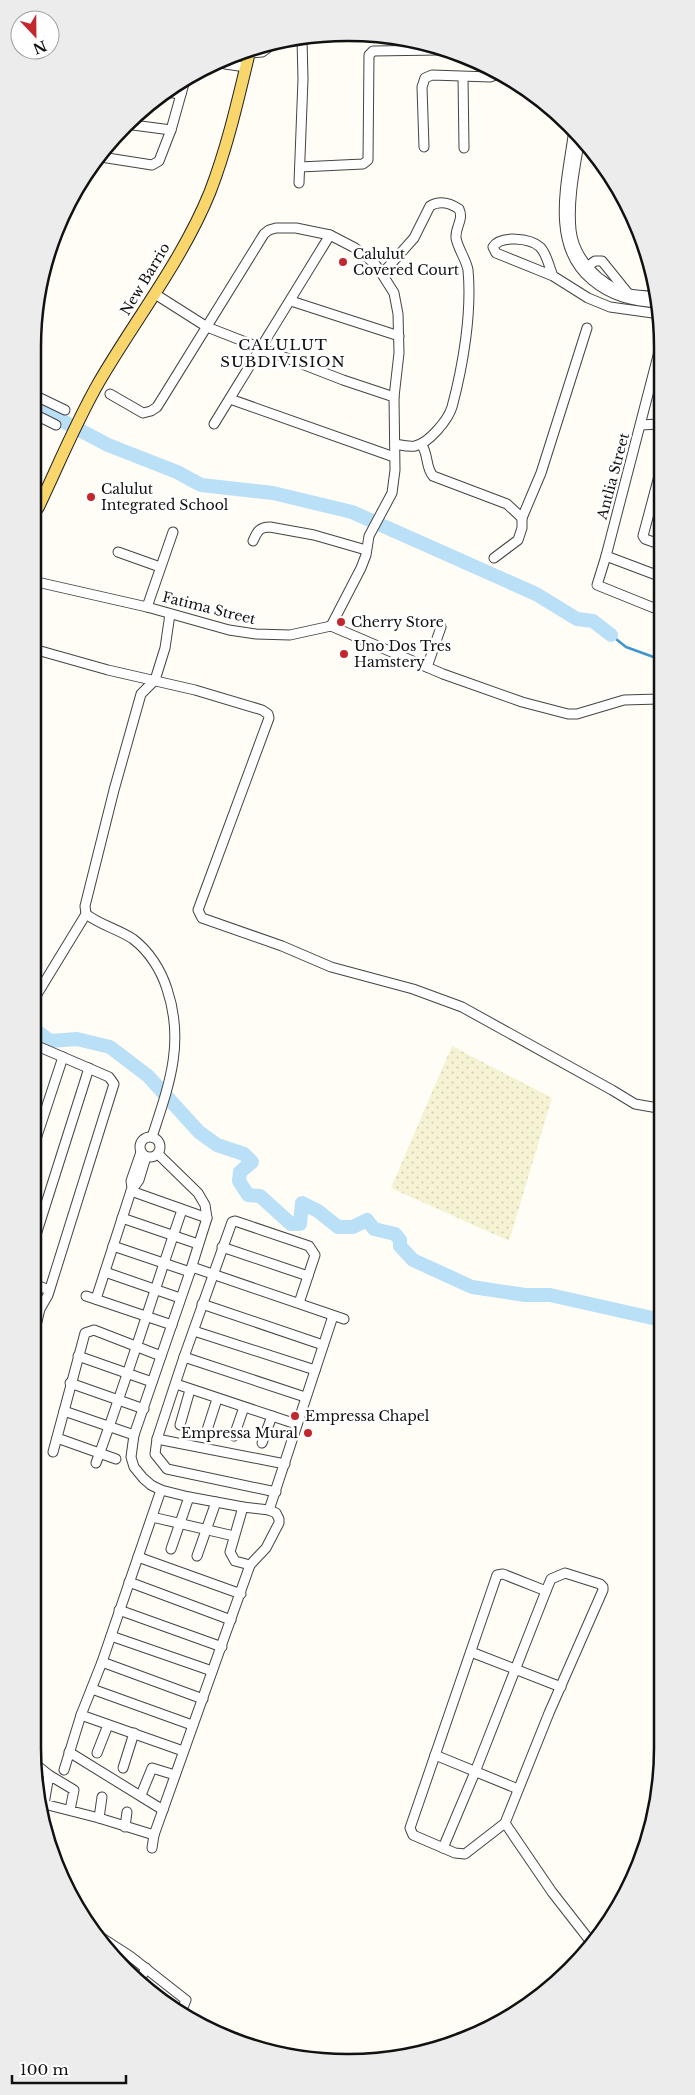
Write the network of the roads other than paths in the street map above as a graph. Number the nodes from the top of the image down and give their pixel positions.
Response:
1 (302, 45) edge
2 (420, 50) edge
3 (249, 58) edge
4 (231, 65) edge
5 (246, 67) junction
6 (463, 77) junction
7 (491, 77) edge
8 (182, 90) edge
9 (176, 93) edge
10 (181, 94) junction
11 (137, 126) edge
12 (171, 130) junction
13 (572, 140) edge
14 (424, 147) dead end
15 (579, 147) edge
16 (464, 148) dead end
17 (107, 158) edge
18 (300, 167) junction
19 (299, 182) dead end
20 (568, 220) junction
21 (330, 235) junction
22 (584, 269) junction
23 (382, 274) junction
24 (552, 276) junction
25 (154, 294) junction
26 (627, 296) junction
27 (649, 296) edge
28 (291, 301) junction
29 (650, 301) edge
30 (652, 313) edge
31 (207, 327) junction
32 (586, 328) dead end
33 (399, 336) junction
34 (260, 349) junction
35 (654, 371) edge
36 (110, 394) dead end
37 (394, 397) junction
38 (41, 398) edge
39 (230, 399) junction
40 (65, 410) dead end
41 (41, 418) edge
42 (214, 424) dead end
43 (654, 424) edge
44 (56, 425) dead end
45 (640, 425) junction
46 (395, 444) junction
47 (421, 444) junction
48 (394, 457) junction
49 (654, 500) edge
50 (41, 502) edge
51 (522, 518) junction
52 (173, 532) dead end
53 (253, 541) dead end
54 (654, 542) edge
55 (366, 550) junction
56 (118, 552) dead end
57 (606, 556) junction
58 (494, 558) dead end
59 (160, 567) junction
60 (654, 574) edge
61 (41, 583) edge
62 (146, 607) junction
63 (654, 608) edge
64 (170, 614) junction
65 (331, 626) junction
66 (441, 627) dead end
67 (41, 651) edge
68 (427, 667) junction
69 (155, 680) junction
70 (654, 700) edge
71 (86, 914) junction
72 (41, 988) edge
73 (41, 1048) edge
74 (63, 1057) junction
75 (89, 1068) junction
76 (654, 1107) edge
77 (41, 1124) edge
78 (152, 1137) junction
79 (158, 1154) junction
80 (143, 1155) junction
81 (132, 1190) junction
82 (182, 1210) junction
83 (122, 1218) junction
84 (206, 1218) junction
85 (41, 1219) edge
86 (173, 1235) junction
87 (198, 1244) junction
88 (113, 1246) junction
89 (222, 1247) junction
90 (163, 1263) junction
91 (191, 1270) junction
92 (105, 1272) junction
93 (214, 1274) junction
94 (308, 1276) junction
95 (41, 1287) edge
96 (49, 1290) junction
97 (156, 1290) junction
98 (86, 1296) dead end
99 (180, 1298) junction
100 (96, 1299) junction
101 (299, 1303) junction
102 (202, 1304) junction
103 (41, 1307) edge
104 (333, 1316) junction
105 (147, 1317) junction
106 (344, 1319) dead end
107 (172, 1325) junction
108 (194, 1331) junction
109 (323, 1345) junction
110 (136, 1346) junction
111 (78, 1356) junction
112 (161, 1356) junction
113 (184, 1357) junction
114 (315, 1370) junction
115 (126, 1373) junction
116 (152, 1382) junction
117 (70, 1383) junction
118 (176, 1384) junction
119 (190, 1390) junction
120 (305, 1397) junction
121 (217, 1399) junction
122 (118, 1400) junction
123 (244, 1407) junction
124 (144, 1409) junction
125 (64, 1411) junction
126 (272, 1416) junction
127 (296, 1424) junction
128 (180, 1425) dead end
129 (109, 1426) junction
130 (208, 1430) dead end
131 (134, 1434) junction
132 (234, 1436) dead end
133 (57, 1438) junction
134 (158, 1439) junction
135 (262, 1443) dead end
136 (53, 1452) dead end
137 (100, 1453) junction
138 (116, 1459) dead end
139 (96, 1463) dead end
140 (285, 1464) junction
141 (161, 1490) junction
142 (276, 1492) junction
143 (189, 1497) junction
144 (216, 1502) junction
145 (243, 1507) junction
146 (269, 1510) junction
147 (152, 1517) junction
148 (180, 1523) junction
149 (208, 1529) junction
150 (234, 1536) junction
151 (171, 1549) dead end
152 (197, 1556) dead end
153 (138, 1557) junction
154 (250, 1564) junction
155 (129, 1582) junction
156 (546, 1591) junction
157 (241, 1594) junction
158 (119, 1610) junction
159 (232, 1620) junction
160 (110, 1636) junction
161 (222, 1647) junction
162 (472, 1652) junction
163 (102, 1662) junction
164 (516, 1670) junction
165 (212, 1671) junction
166 (561, 1687) junction
167 (92, 1689) junction
168 (203, 1699) junction
169 (81, 1715) junction
170 (108, 1725) junction
171 (192, 1725) junction
172 (134, 1733) junction
173 (183, 1751) junction
174 (69, 1752) junction
175 (97, 1754) dead end
176 (436, 1755) junction
177 (123, 1768) dead end
178 (42, 1770) edge
179 (64, 1770) dead end
180 (475, 1772) junction
181 (49, 1775) junction
182 (175, 1775) junction
183 (518, 1789) junction
184 (141, 1795) junction
185 (45, 1796) edge
186 (102, 1797) dead end
187 (47, 1805) edge
188 (70, 1810) junction
189 (163, 1810) junction
190 (127, 1812) dead end
191 (99, 1818) junction
192 (505, 1823) junction
193 (125, 1827) junction
194 (154, 1836) junction
195 (152, 1848) dead end
196 (443, 1848) junction
197 (587, 1937) edge
198 (116, 1947) edge
199 (146, 1968) junction
200 (143, 1975) edge
201 (185, 2007) edge

1 - 18 street
2 - 18 street
3 - 5 main road, New Barrio
4 - 5 street
5 - 25 main road, New Barrio
6 - 7 street
6 - 14 street
6 - 16 street
8 - 10 street
9 - 10 street
10 - 12 street
11 - 12 street
12 - 17 street
13 - 20 street
15 - 20 street
18 - 19 street
20 - 22 street
21 - 23 street
21 - 28 street
21 - 31 street
22 - 26 street
22 - 26 street
23 - 33 street
23 - 47 street
24 - 24 street
24 - 30 street
25 - 31 street
25 - 50 main road, New Barrio
26 - 27 street
26 - 29 street
28 - 33 street
28 - 34 street
31 - 34 street
31 - 36 street
32 - 51 street
33 - 37 street
34 - 37 street
34 - 39 street
35 - 45 street, Antlia Street
37 - 46 street
38 - 40 street
39 - 42 street
39 - 48 street
41 - 44 street
43 - 45 street
45 - 57 street, Antlia Street
46 - 47 street
46 - 48 street
47 - 51 street
48 - 55 street
49 - 54 street
51 - 58 street
52 - 59 street
53 - 55 street
55 - 65 street
56 - 59 street
57 - 60 street
57 - 63 street, Antlia Street
59 - 62 street
61 - 62 street, Fatima Street
62 - 64 street, Fatima Street
64 - 65 street, Fatima Street
64 - 69 street
65 - 68 street
66 - 68 street
67 - 69 street
68 - 70 street
69 - 71 street
69 - 76 street
71 - 72 street
71 - 78 street
73 - 74 street
74 - 75 street
74 - 77 street
75 - 85 street
75 - 96 street
78 - 79 street
78 - 80 street
79 - 80 street
79 - 84 street
80 - 81 street
81 - 82 street
81 - 83 street
82 - 84 street
82 - 86 street
83 - 86 street
83 - 88 street
84 - 87 street
86 - 87 street
86 - 90 street
87 - 91 street
88 - 90 street
88 - 92 street
89 - 93 street
89 - 94 street
89 - 94 street
90 - 91 street
90 - 97 street
91 - 93 street
91 - 99 street
92 - 97 street
92 - 100 street
93 - 101 street
93 - 102 street
94 - 101 street
95 - 96 street
96 - 103 street
97 - 99 street
97 - 105 street
98 - 100 street
99 - 107 street
100 - 105 street
101 - 104 street
102 - 108 street
102 - 109 street
104 - 106 street
104 - 109 street
105 - 107 street
105 - 110 street
107 - 112 street
108 - 113 street
108 - 114 street
109 - 114 street
110 - 111 street
110 - 112 street
110 - 115 street
111 - 115 street
111 - 117 street
112 - 116 street
113 - 118 street
113 - 120 street
114 - 120 street
115 - 116 street
115 - 122 street
116 - 124 street
117 - 122 street
117 - 125 street
118 - 119 street
118 - 134 street
119 - 121 street
119 - 128 street
120 - 127 street
121 - 123 street
121 - 130 street
122 - 124 street
122 - 129 street
123 - 126 street
123 - 132 street
124 - 131 street
125 - 129 street
125 - 133 street
126 - 127 street
126 - 135 street
127 - 140 street
129 - 131 street
129 - 137 street
131 - 141 street
133 - 136 street
133 - 137 street
134 - 140 street
134 - 142 street
137 - 138 street
137 - 139 street
140 - 142 street
141 - 143 street
141 - 147 street
142 - 146 street
143 - 144 street
143 - 148 street
144 - 145 street
144 - 149 street
145 - 146 street
145 - 150 street
146 - 154 street
147 - 148 street
147 - 153 street
148 - 149 street
148 - 151 street
149 - 150 street
149 - 152 street
150 - 154 street
153 - 155 street
153 - 157 street
154 - 157 street
155 - 158 street
155 - 159 street
156 - 162 street
156 - 164 street
156 - 166 street
157 - 159 street
158 - 160 street
158 - 161 street
159 - 161 street
160 - 163 street
160 - 165 street
161 - 165 street
162 - 164 street
162 - 176 street
163 - 167 street
163 - 168 street
164 - 166 street
164 - 180 street
165 - 168 street
166 - 183 street
167 - 169 street
167 - 171 street
168 - 171 street
169 - 170 street
169 - 174 street
170 - 172 street
170 - 175 street
171 - 173 street
172 - 173 street
172 - 177 street
173 - 182 street
174 - 179 street
174 - 184 street
176 - 180 street
176 - 196 street
178 - 181 street
180 - 183 street
180 - 196 street
181 - 185 street
181 - 188 street
182 - 184 street
182 - 189 street
183 - 192 street
184 - 189 street
186 - 191 street
187 - 188 street
188 - 191 street
189 - 194 street
190 - 193 street
191 - 193 street
192 - 196 street
192 - 197 street
193 - 194 street
194 - 195 street
198 - 199 street
199 - 200 street
199 - 201 street

